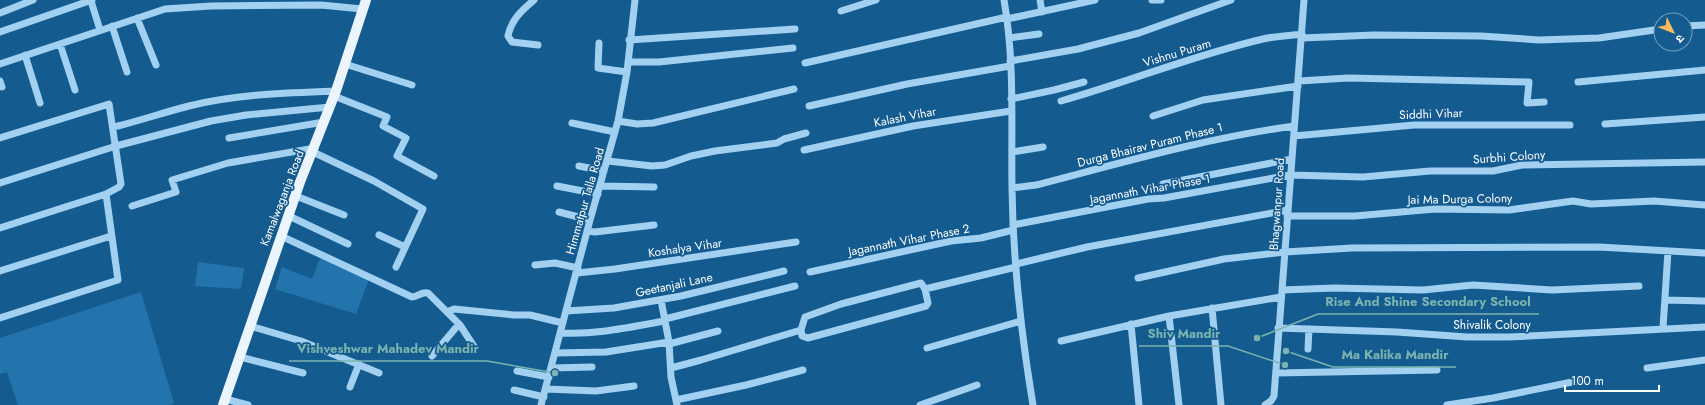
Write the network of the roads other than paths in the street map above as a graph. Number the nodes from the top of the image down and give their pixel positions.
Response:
1 (33, 0) edge
2 (92, 0) edge
3 (534, 0) edge
4 (635, 0) edge
5 (876, 0) edge
6 (1004, 0) edge
7 (1040, 0) edge
8 (1095, 0) edge
9 (1152, 0) edge
10 (1162, 0) edge
11 (1231, 0) edge
12 (1304, 0) edge
13 (223, 3) edge
14 (364, 5) edge
15 (841, 11) dead end
16 (1042, 12) junction
17 (0, 13) edge
18 (137, 18) junction
19 (1007, 18) junction
20 (1705, 24) edge
21 (1693, 25) edge
22 (112, 26) junction
23 (100, 30) junction
24 (795, 30) dead end
25 (1653, 30) edge
26 (0, 32) edge
27 (1039, 34) dead end
28 (1302, 36) junction
29 (1009, 38) junction
30 (629, 40) junction
31 (599, 43) dead end
32 (60, 44) junction
33 (538, 45) dead end
34 (793, 48) dead end
35 (25, 55) junction
36 (628, 62) junction
37 (806, 63) dead end
38 (0, 64) edge
39 (345, 64) junction
40 (1010, 64) junction
41 (156, 65) dead end
42 (1705, 70) edge
43 (126, 72) dead end
44 (627, 72) junction
45 (1084, 82) dead end
46 (1578, 82) dead end
47 (1299, 84) junction
48 (412, 85) dead end
49 (794, 89) dead end
50 (75, 90) dead end
51 (335, 93) junction
52 (1011, 99) junction
53 (1061, 101) dead end
54 (1544, 102) dead end
55 (40, 103) dead end
56 (810, 106) dead end
57 (330, 107) junction
58 (1011, 111) junction
59 (1153, 116) dead end
60 (1705, 117) edge
61 (618, 120) junction
62 (324, 122) junction
63 (572, 123) dead end
64 (1570, 124) dead end
65 (1605, 124) dead end
66 (118, 126) dead end
67 (1294, 126) junction
68 (616, 132) junction
69 (806, 133) dead end
70 (1294, 136) junction
71 (0, 138) edge
72 (229, 138) dead end
73 (116, 146) junction
74 (1043, 147) dead end
75 (314, 150) junction
76 (804, 150) dead end
77 (1012, 152) junction
78 (1292, 158) junction
79 (608, 161) junction
80 (1705, 162) edge
81 (579, 166) dead end
82 (604, 171) junction
83 (1290, 175) junction
84 (434, 176) dead end
85 (0, 183) edge
86 (1163, 184) dead end
87 (557, 186) dead end
88 (600, 186) junction
89 (654, 188) dead end
90 (1012, 188) junction
91 (106, 194) junction
92 (598, 194) junction
93 (296, 196) junction
94 (1705, 205) edge
95 (132, 206) dead end
96 (559, 212) dead end
97 (1288, 213) junction
98 (344, 215) dead end
99 (289, 216) junction
100 (590, 220) junction
101 (654, 225) dead end
102 (0, 228) edge
103 (1013, 228) junction
104 (587, 231) junction
105 (379, 235) dead end
106 (111, 236) junction
107 (281, 236) junction
108 (796, 242) dead end
109 (348, 244) dead end
110 (405, 247) junction
111 (1668, 250) junction
112 (1285, 252) junction
113 (1705, 253) edge
114 (536, 265) dead end
115 (1016, 266) junction
116 (396, 267) dead end
117 (0, 271) edge
118 (577, 271) junction
119 (784, 271) dead end
120 (810, 272) dead end
121 (1138, 278) dead end
122 (795, 286) dead end
123 (1639, 286) dead end
124 (925, 288) junction
125 (1281, 293) junction
126 (661, 300) junction
127 (1665, 300) junction
128 (1705, 301) edge
129 (1212, 308) junction
130 (450, 310) junction
131 (566, 311) junction
132 (1169, 316) junction
133 (0, 318) edge
134 (665, 320) junction
135 (1021, 321) junction
136 (563, 323) junction
137 (459, 324) junction
138 (1131, 324) junction
139 (250, 326) junction
140 (1705, 327) edge
141 (1278, 328) junction
142 (1663, 328) junction
143 (1310, 329) junction
144 (801, 330) junction
145 (718, 331) dead end
146 (561, 333) junction
147 (1061, 341) dead end
148 (669, 343) junction
149 (475, 348) dead end
150 (927, 348) dead end
151 (1308, 348) dead end
152 (555, 353) junction
153 (432, 356) dead end
154 (240, 357) junction
155 (1705, 360) edge
156 (359, 364) junction
157 (592, 367) dead end
158 (551, 368) junction
159 (671, 368) junction
160 (1648, 368) dead end
161 (803, 370) dead end
162 (1436, 370) dead end
163 (517, 371) dead end
164 (303, 373) dead end
165 (379, 373) dead end
166 (1276, 373) junction
167 (549, 377) junction
168 (1577, 381) dead end
169 (977, 385) dead end
170 (634, 386) dead end
171 (350, 387) dead end
172 (514, 390) dead end
173 (546, 390) junction
174 (544, 397) junction
175 (224, 402) edge
176 (676, 403) edge
177 (248, 405) edge
178 (541, 405) edge
179 (920, 405) edge
180 (1033, 405) edge
181 (1140, 405) edge
182 (1179, 405) edge
183 (1221, 405) edge
184 (1265, 405) edge
185 (1447, 405) edge

1 - 17 street
2 - 23 street
2 - 26 street
3 - 33 street
4 - 30 street, Himmatpur Talla Road
5 - 15 street
6 - 19 street
7 - 16 street
8 - 16 street
9 - 10 street
11 - 40 street
12 - 28 street, Bhagwanpur Road
13 - 14 street
13 - 18 street
14 - 39 main road, Kamalwaganja Road
16 - 19 street
18 - 22 street
18 - 41 street
19 - 29 street
19 - 37 street
20 - 21 street
22 - 23 street
22 - 43 street
23 - 32 street
24 - 30 street
25 - 28 street, Vishnu Puram
27 - 29 street
28 - 47 street, Bhagwanpur Road
28 - 53 street, Vishnu Puram
29 - 40 street
30 - 36 street, Himmatpur Talla Road
31 - 44 street
32 - 35 street
32 - 50 street
34 - 36 street
35 - 38 street
35 - 55 street
36 - 44 street, Himmatpur Talla Road
39 - 48 street
39 - 51 main road, Kamalwaganja Road
40 - 52 street
40 - 56 street
42 - 46 street
44 - 61 street, Himmatpur Talla Road
45 - 52 street
47 - 54 street
47 - 59 street
47 - 67 street, Bhagwanpur Road
49 - 61 street
51 - 57 main road, Kamalwaganja Road
51 - 66 street
51 - 84 street
52 - 58 street
57 - 62 main road, Kamalwaganja Road
57 - 73 street
58 - 76 street, Kalash Vihar
58 - 77 street
60 - 65 street
61 - 68 street, Himmatpur Talla Road
62 - 72 street
62 - 75 main road, Kamalwaganja Road
63 - 68 street
64 - 70 street, Siddhi Vihar
67 - 70 street, Bhagwanpur Road
67 - 90 street, Durga Bhairav Puram Phase 1
68 - 79 street, Himmatpur Talla Road
69 - 79 street
70 - 78 street, Bhagwanpur Road
71 - 73 street
73 - 85 street
73 - 91 street
74 - 77 street
75 - 93 main road, Kamalwaganja Road
75 - 95 street
75 - 110 street
77 - 90 street
78 - 83 street, Bhagwanpur Road
78 - 86 street
79 - 82 street, Himmatpur Talla Road
80 - 83 street, Surbhi Colony
81 - 82 street
82 - 88 street, Himmatpur Talla Road
83 - 97 street, Bhagwanpur Road
83 - 103 street, Jagannath Vihar Phase 1
87 - 92 street
88 - 89 street
88 - 92 street, Himmatpur Talla Road
90 - 103 street
91 - 102 street
91 - 106 street
92 - 100 street, Himmatpur Talla Road
93 - 98 street
93 - 99 main road, Kamalwaganja Road
94 - 97 street, Jai Ma Durga Colony
96 - 100 street
97 - 112 street, Bhagwanpur Road
97 - 115 street, Jai Ma Durga Colony
99 - 107 main road, Kamalwaganja Road
99 - 109 street
100 - 104 street, Himmatpur Talla Road
101 - 104 street
103 - 115 street
103 - 120 street, Jagannath Vihar Phase 2
104 - 118 street, Himmatpur Talla Road
105 - 110 street
106 - 117 street
106 - 133 street
107 - 130 street
107 - 139 main road, Kamalwaganja Road
108 - 118 street, Koshalya Vihar
110 - 116 street
111 - 112 street
111 - 113 street
111 - 127 street
112 - 121 street
112 - 125 street, Bhagwanpur Road
114 - 118 street, Koshalya Vihar
115 - 124 street, Jai Ma Durga Colony
115 - 135 street
118 - 131 street, Himmatpur Talla Road
119 - 126 street, Geetanjali Lane
122 - 134 street
123 - 125 street
124 - 144 street, Jai Ma Durga Colony
124 - 144 street
125 - 129 street
125 - 141 street, Bhagwanpur Road
126 - 131 street, Geetanjali Lane
126 - 134 street
127 - 128 street
127 - 142 street
129 - 132 street
129 - 183 street
130 - 136 street
130 - 137 street
131 - 136 street, Himmatpur Talla Road
132 - 138 street
132 - 182 street
134 - 146 street
134 - 148 street
135 - 150 street
135 - 180 street
136 - 146 street, Himmatpur Talla Road
137 - 149 street
137 - 153 street
138 - 147 street
138 - 181 street
139 - 154 main road, Kamalwaganja Road
139 - 156 street
140 - 142 street, Shivalik Colony
141 - 143 street, Shivalik Colony
141 - 166 street, Bhagwanpur Road
142 - 143 street, Shivalik Colony
143 - 151 street
144 - 159 street
145 - 148 street
146 - 152 street, Himmatpur Talla Road
148 - 152 street
148 - 159 street
152 - 158 street, Himmatpur Talla Road
154 - 164 street
154 - 175 main road, Kamalwaganja Road
155 - 160 street
156 - 165 street
156 - 171 street
157 - 158 street
158 - 167 street, Himmatpur Talla Road
159 - 176 street
161 - 176 street
162 - 166 street
163 - 167 street
166 - 184 street, Bhagwanpur Road
167 - 173 street, Himmatpur Talla Road
168 - 185 street
169 - 179 street
170 - 173 street
172 - 174 street
173 - 174 street, Himmatpur Talla Road
174 - 178 street, Himmatpur Talla Road
175 - 177 street

